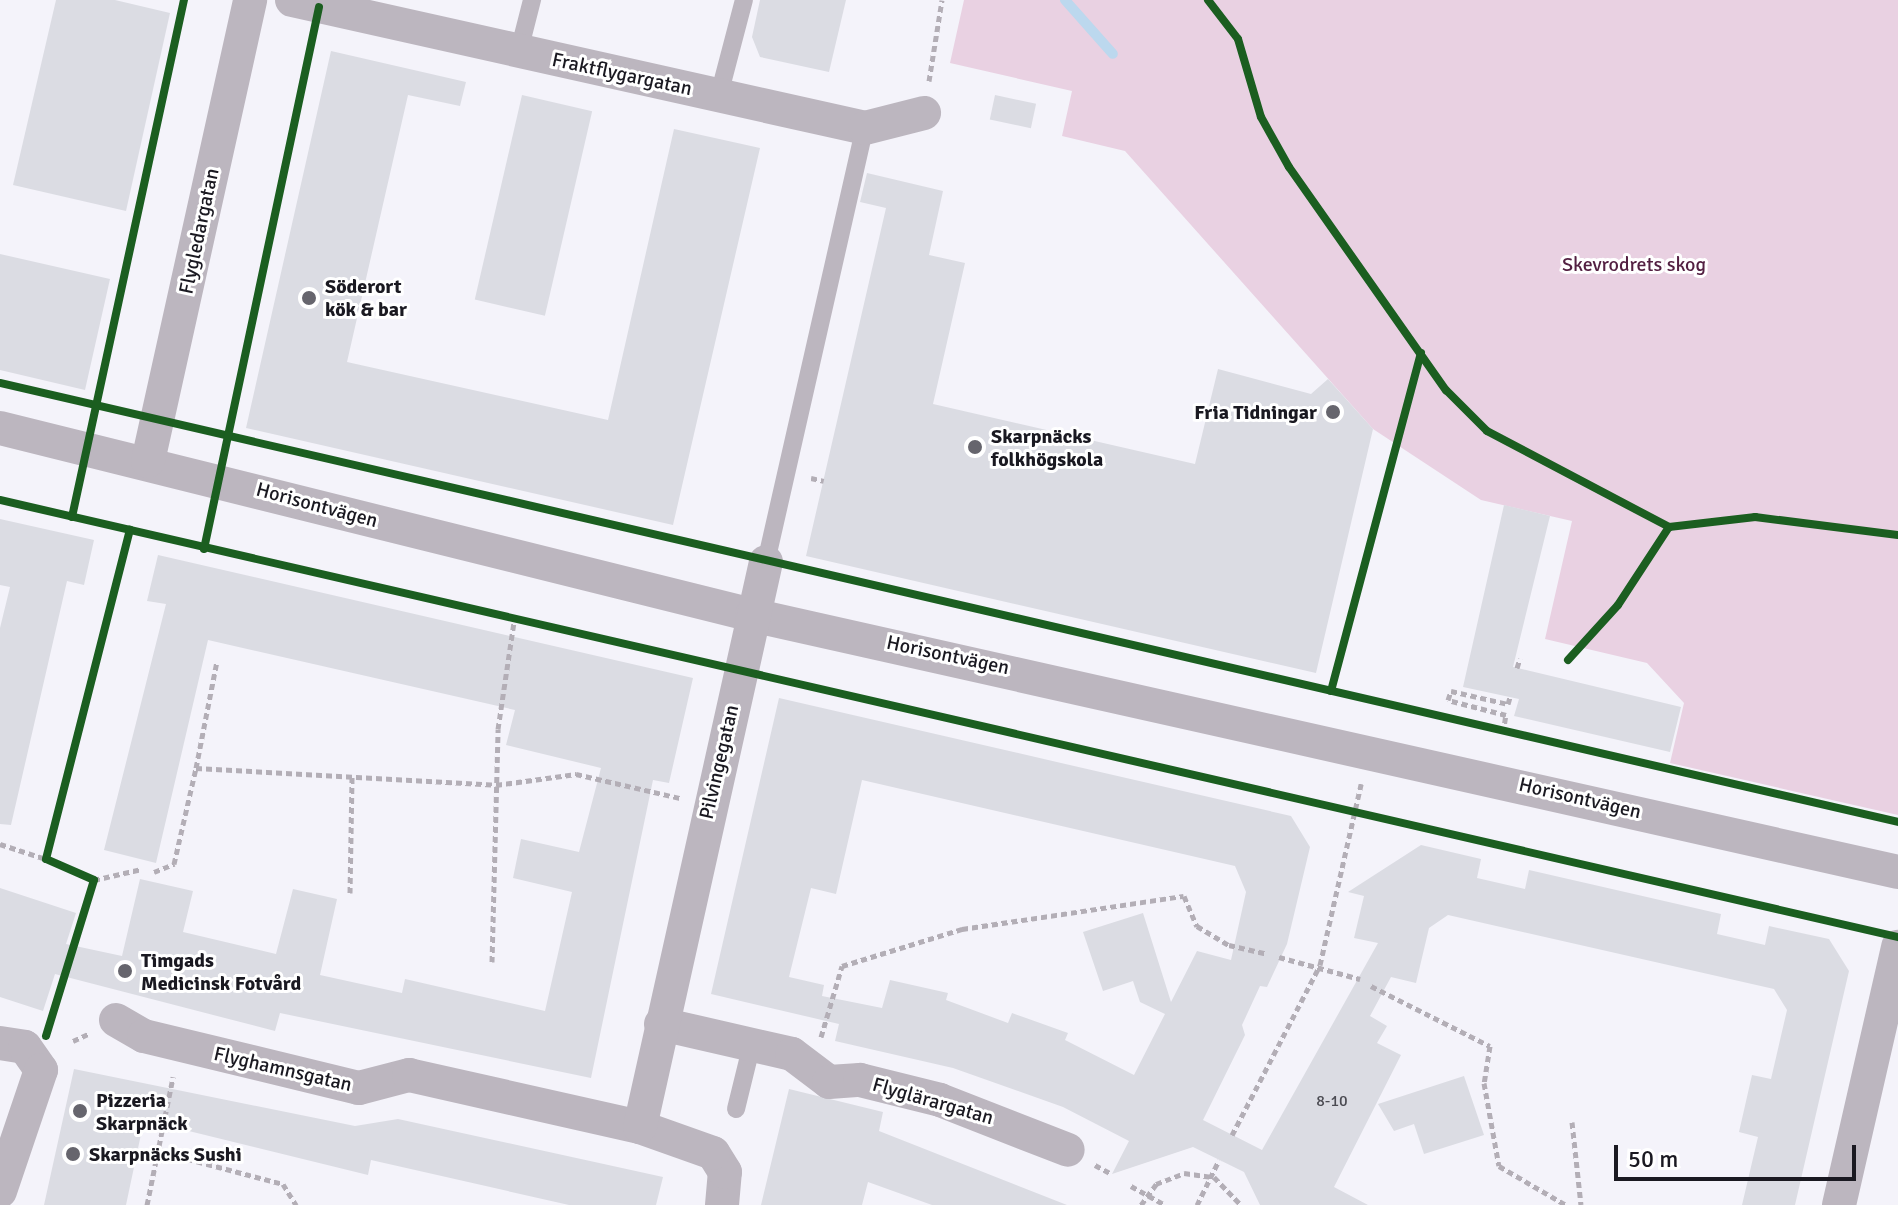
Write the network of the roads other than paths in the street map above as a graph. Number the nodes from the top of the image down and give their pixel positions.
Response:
1 (250, 0) edge
2 (532, 0) edge
3 (744, 0) edge
4 (306, 3) edge
5 (519, 51) junction
6 (719, 95) junction
7 (924, 113) road end
8 (865, 128) junction
9 (0, 428) edge
10 (148, 461) junction
11 (766, 562) joint
12 (752, 615) junction
13 (1898, 872) edge
14 (1898, 947) edge
15 (116, 1020) dead end
16 (661, 1024) junction
17 (0, 1043) edge
18 (752, 1044) junction
19 (736, 1109) dead end
20 (640, 1127) junction
21 (1068, 1150) dead end
22 (0, 1191) edge
23 (722, 1205) edge
24 (1839, 1205) edge

1 - 10 street, Flygledargatan
2 - 5 lane
3 - 6 lane
4 - 5 street, Fraktflygargatan
5 - 6 street, Fraktflygargatan
6 - 8 street, Fraktflygargatan
7 - 8 street, Fraktflygargatan
8 - 11 lane, Pilvingegatan
9 - 10 street, Horisontvägen
10 - 12 street, Horisontvägen
11 - 12 street, Pilvingegatan
12 - 13 street, Horisontvägen
12 - 16 street, Pilvingegatan
14 - 24 street
15 - 20 street, Flyghamnsgatan
16 - 18 street, Flyglärargatan
16 - 20 street, Pilvingegatan
17 - 22 street
18 - 19 lane
18 - 21 street, Flyglärargatan
20 - 23 street

